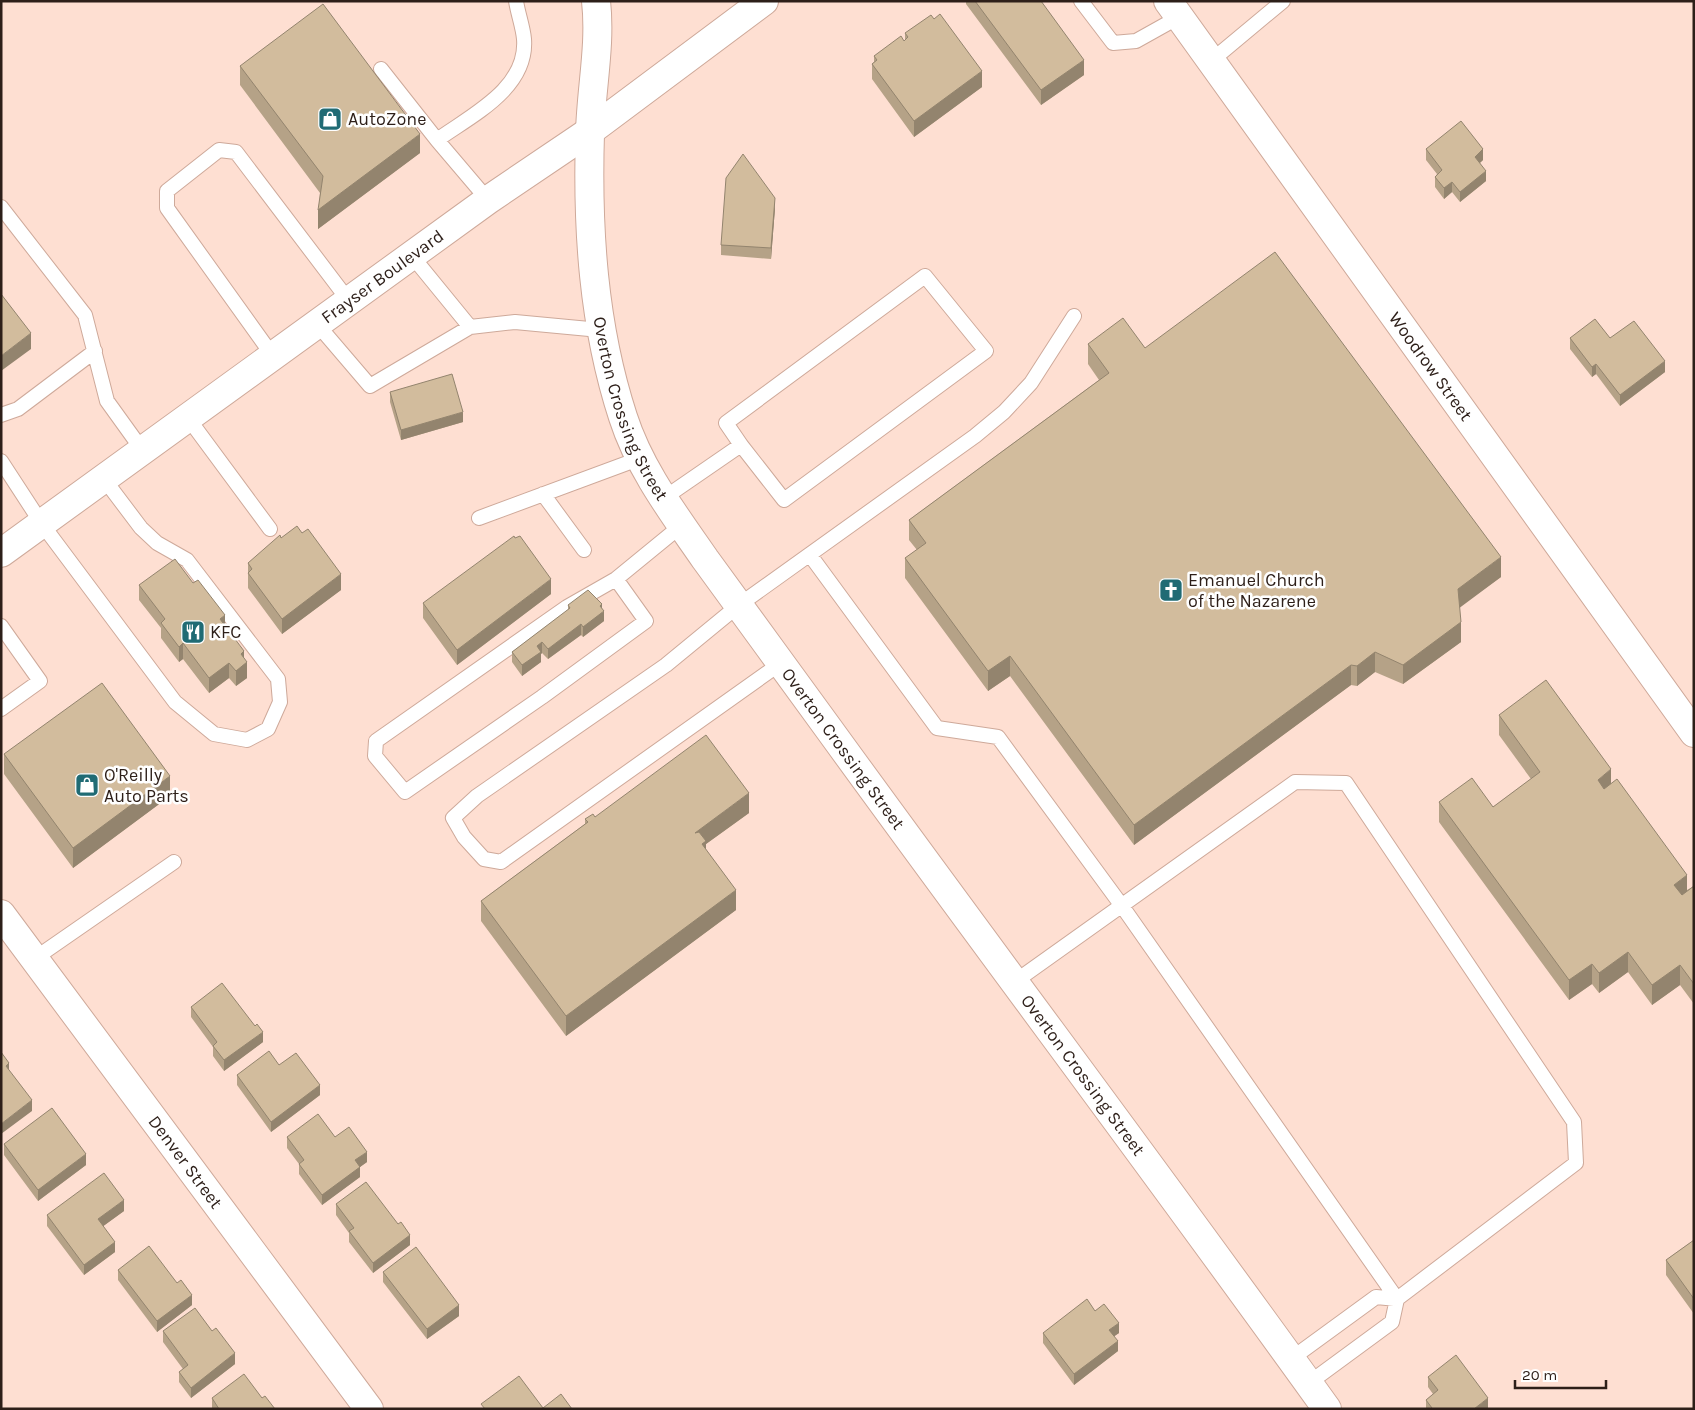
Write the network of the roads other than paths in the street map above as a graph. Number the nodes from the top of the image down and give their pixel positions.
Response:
1 (516, 1) edge
2 (596, 1) edge
3 (764, 1) edge
4 (1081, 1) edge
5 (1283, 1) edge
6 (1174, 9) edge
7 (1211, 62) junction
8 (381, 69) dead end
9 (590, 131) junction
10 (437, 140) junction
11 (488, 200) junction
12 (1, 207) edge
13 (412, 256) junction
14 (349, 300) junction
15 (1074, 316) dead end
16 (317, 324) junction
17 (470, 327) junction
18 (600, 330) junction
19 (95, 351) junction
20 (273, 356) junction
21 (1, 415) edge
22 (188, 418) junction
23 (741, 445) junction
24 (143, 450) junction
25 (641, 458) junction
26 (1, 461) edge
27 (104, 479) junction
28 (543, 494) junction
29 (664, 498) junction
30 (478, 518) dead end
31 (42, 524) junction
32 (682, 525) junction
33 (270, 529) dead end
34 (584, 550) dead end
35 (1, 553) edge
36 (810, 555) junction
37 (616, 578) junction
38 (739, 606) junction
39 (1, 626) edge
40 (781, 663) junction
41 (1, 709) edge
42 (1694, 733) edge
43 (174, 862) dead end
44 (1122, 906) junction
45 (1, 914) edge
46 (34, 959) junction
47 (1014, 983) junction
48 (1397, 1299) junction
49 (1291, 1359) junction
50 (1309, 1383) junction
51 (369, 1409) edge
52 (1327, 1409) edge

1 - 10 lane
2 - 9 main road, Overton Crossing Street
3 - 9 main road, Frayser Boulevard
4 - 6 lane
5 - 7 lane
6 - 7 main road, Woodrow Street
7 - 42 main road, Woodrow Street
8 - 10 lane
9 - 11 main road, Frayser Boulevard
9 - 18 main road, Overton Crossing Street
10 - 11 lane
11 - 13 main road, Frayser Boulevard
12 - 19 lane
13 - 14 main road, Frayser Boulevard
13 - 17 lane
14 - 16 main road, Frayser Boulevard
14 - 20 lane
15 - 36 lane
16 - 17 lane
16 - 20 main road, Frayser Boulevard
17 - 18 lane
18 - 25 main road, Overton Crossing Street
19 - 21 lane
19 - 24 lane
20 - 22 main road, Frayser Boulevard
22 - 24 main road, Frayser Boulevard
22 - 33 lane
23 - 23 lane
23 - 29 lane
24 - 27 main road, Frayser Boulevard
25 - 28 lane
25 - 29 main road, Overton Crossing Street
26 - 31 lane
27 - 31 main road, Frayser Boulevard
27 - 31 lane
28 - 30 lane
28 - 34 lane
29 - 32 main road, Overton Crossing Street
31 - 35 main road, Frayser Boulevard
32 - 37 lane
32 - 38 main road, Overton Crossing Street
36 - 38 lane
36 - 44 lane
37 - 37 lane
38 - 40 main road, Overton Crossing Street
38 - 40 lane
39 - 41 lane
40 - 47 main road, Overton Crossing Street
43 - 46 lane
44 - 47 lane
44 - 48 lane
44 - 48 lane
45 - 46 main road, Denver Street
46 - 51 main road, Denver Street
47 - 49 main road, Overton Crossing Street
48 - 49 lane
48 - 50 lane
49 - 50 main road, Overton Crossing Street
50 - 52 main road, Overton Crossing Street

